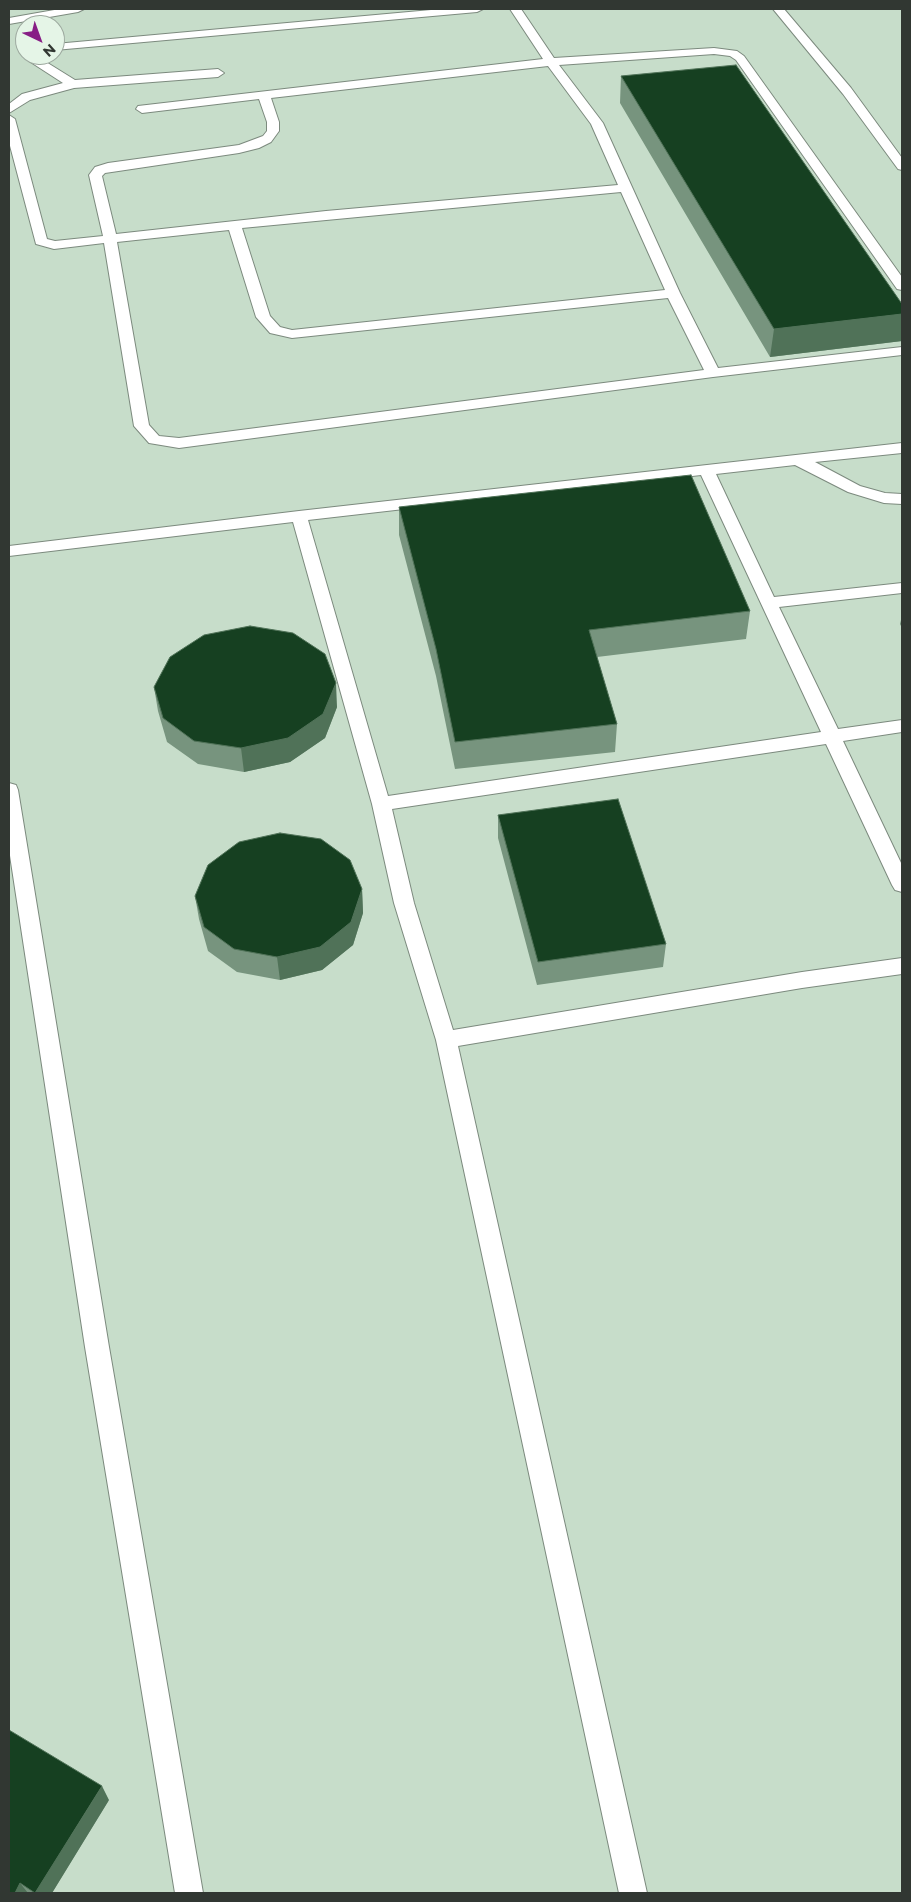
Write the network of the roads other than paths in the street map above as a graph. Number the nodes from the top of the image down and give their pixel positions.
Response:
1 (78, 9) edge
2 (477, 9) edge
3 (516, 9) edge
4 (778, 9) edge
5 (9, 21) edge
6 (65, 46) edge
7 (551, 62) junction
8 (42, 65) edge
9 (218, 73) dead end
10 (73, 84) junction
11 (264, 95) junction
12 (9, 109) edge
13 (142, 109) dead end
14 (9, 119) edge
15 (902, 166) edge
16 (625, 188) junction
17 (234, 225) junction
18 (110, 238) junction
19 (902, 286) edge
20 (672, 293) junction
21 (902, 351) edge
22 (713, 372) junction
23 (902, 448) edge
24 (798, 460) junction
25 (706, 470) junction
26 (902, 498) edge
27 (299, 516) junction
28 (9, 551) edge
29 (902, 588) edge
30 (769, 603) junction
31 (902, 726) edge
32 (833, 736) junction
33 (9, 790) edge
34 (381, 804) junction
35 (902, 885) edge
36 (902, 966) edge
37 (446, 1040) junction
38 (190, 1893) edge
39 (632, 1893) edge

1 - 5 lane
2 - 6 lane
3 - 7 lane
4 - 15 lane
7 - 11 lane
7 - 16 lane
7 - 19 lane
8 - 10 lane
9 - 10 lane
10 - 12 lane
11 - 13 lane
11 - 18 lane
14 - 18 lane
16 - 17 lane
16 - 20 lane
17 - 18 lane
17 - 20 lane
18 - 22 lane
20 - 22 lane
21 - 22 lane
23 - 24 lane
24 - 25 lane
24 - 26 lane
25 - 27 lane
25 - 30 lane
27 - 28 lane
27 - 34 lane
29 - 30 lane
30 - 32 lane
31 - 32 lane
32 - 34 lane
32 - 35 lane
33 - 38 lane
34 - 37 lane
36 - 37 lane
37 - 39 lane

